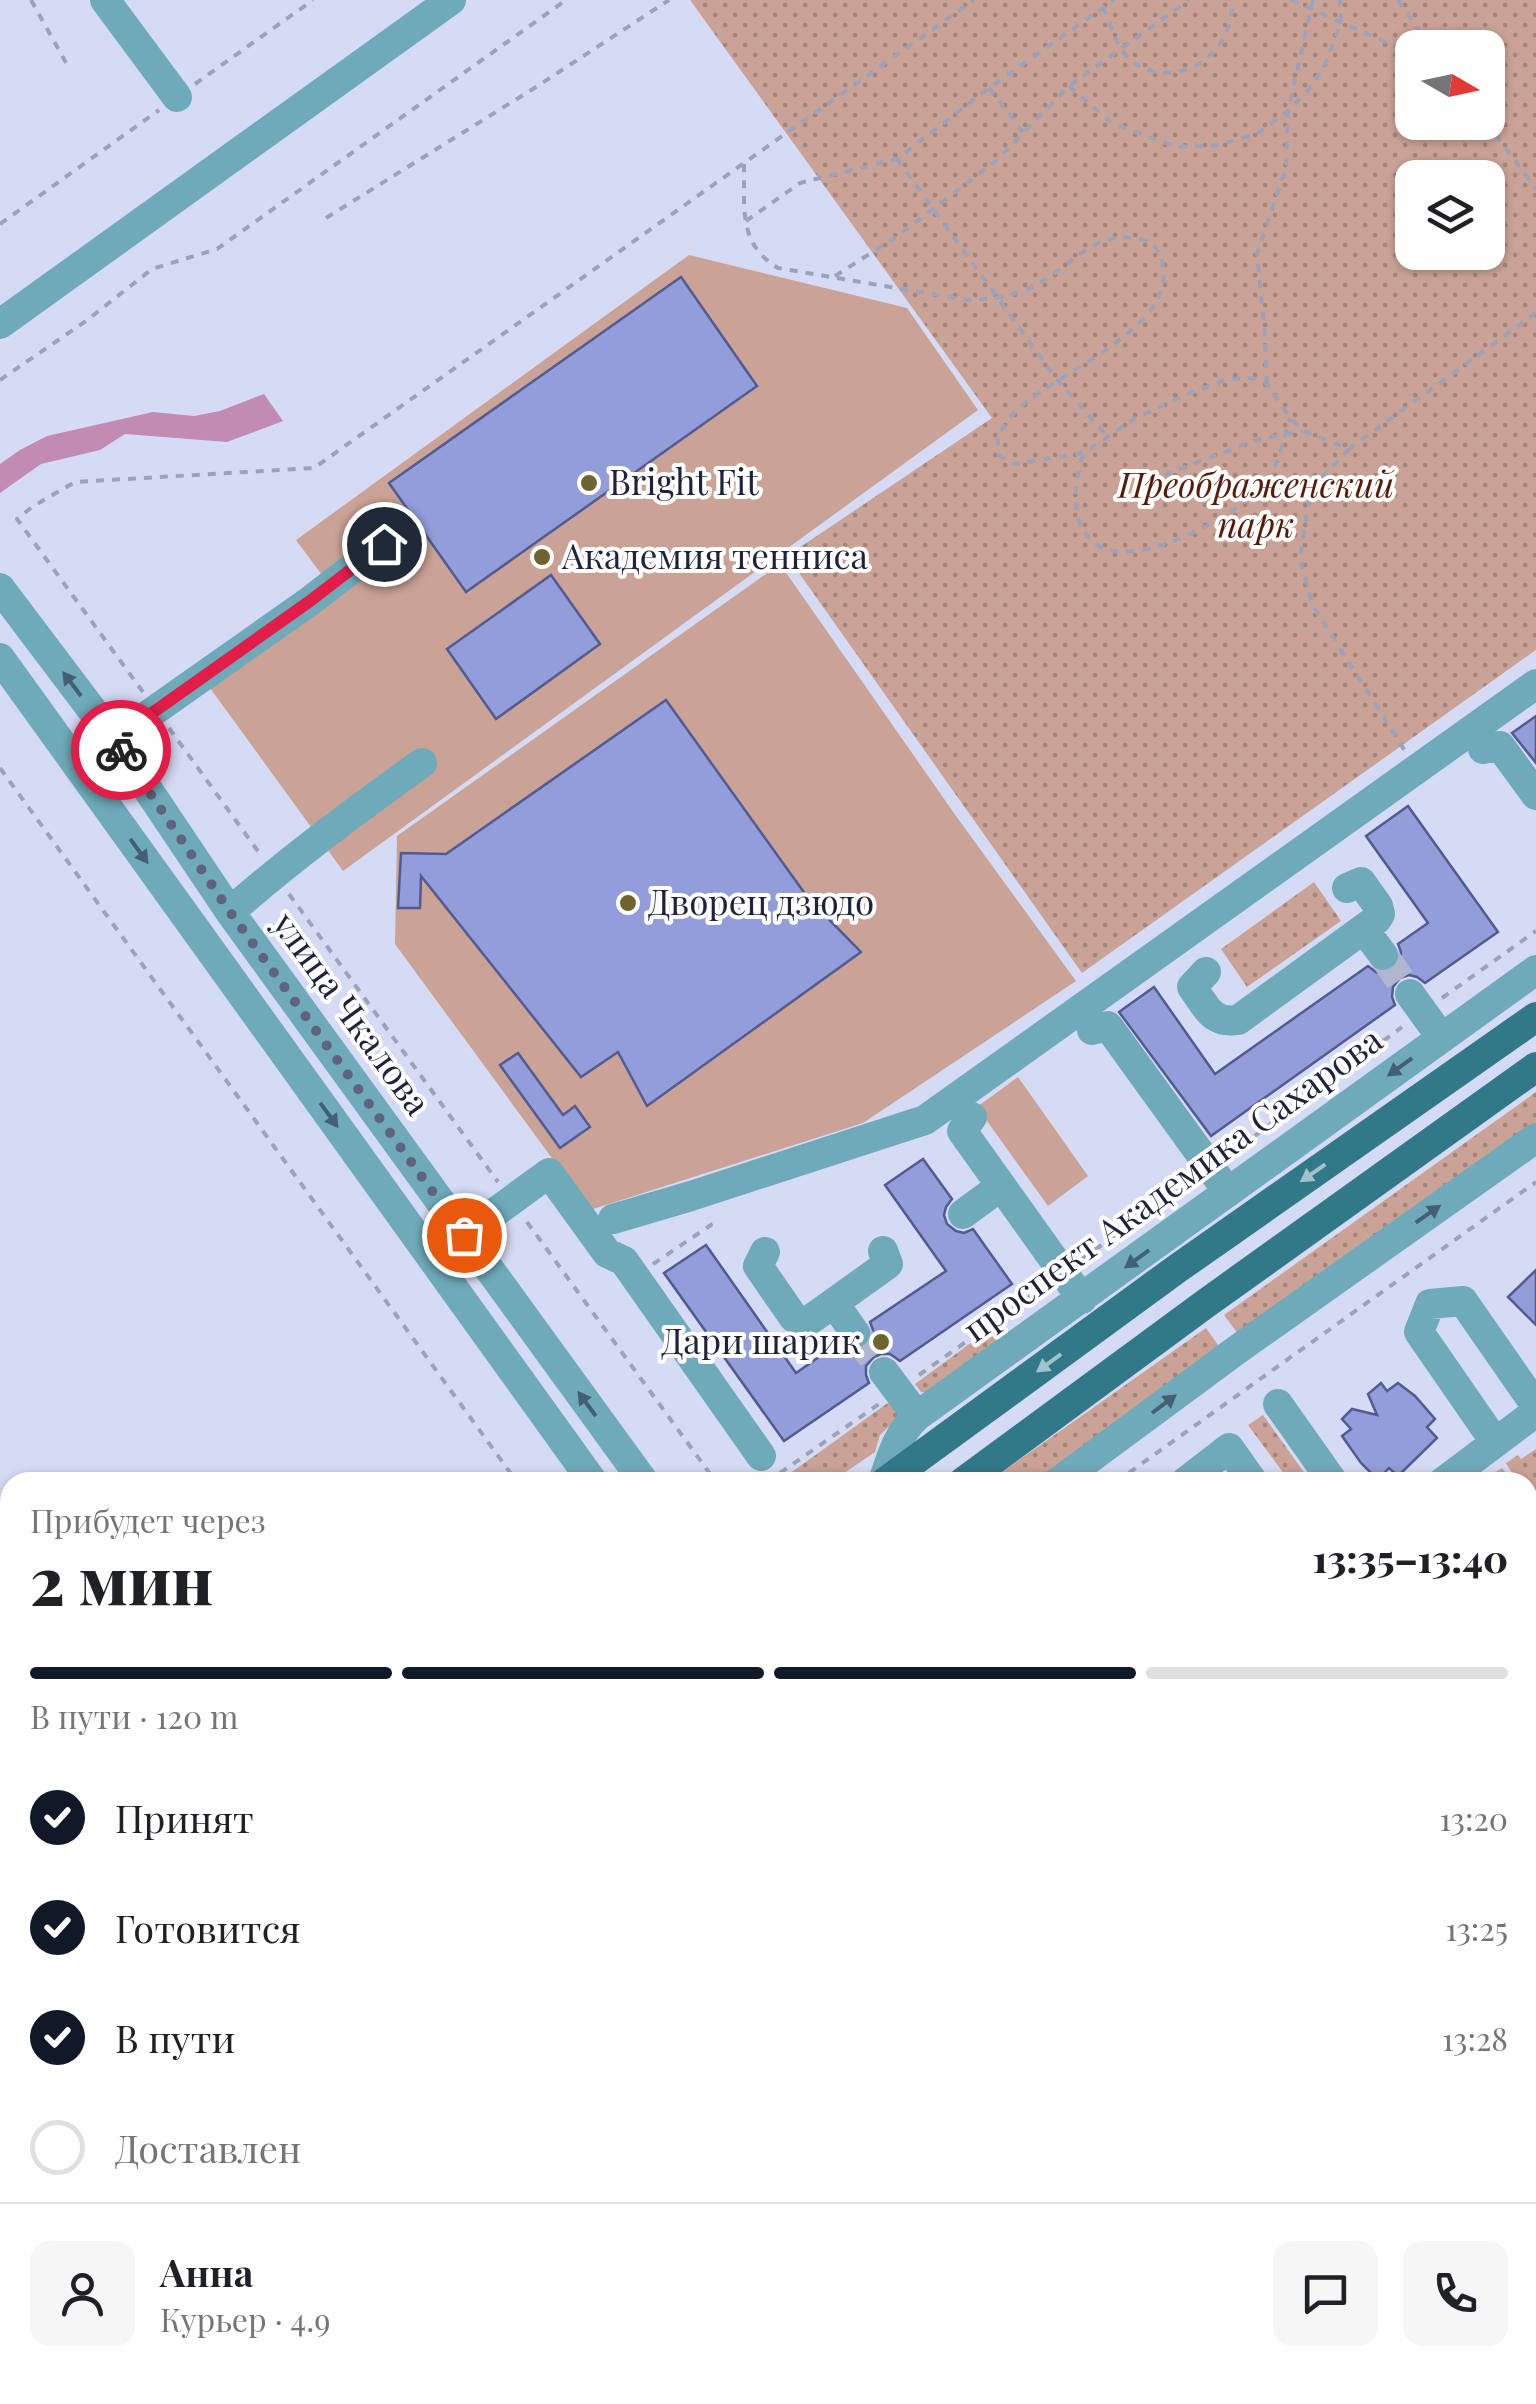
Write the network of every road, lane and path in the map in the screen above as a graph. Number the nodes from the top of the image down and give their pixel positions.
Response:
1 (30, 0) edge
2 (105, 0) edge
3 (452, 0) edge
4 (566, 0) edge
5 (669, 0) edge
6 (974, 0) edge
7 (1114, 0) edge
8 (1189, 0) edge
9 (1231, 0) edge
10 (1292, 0) edge
11 (1313, 0) edge
12 (1340, 0) edge
13 (1398, 0) edge
14 (1104, 7) junction
15 (1310, 8) junction
16 (1341, 22) junction
17 (1419, 30) edge
18 (1395, 46) edge
19 (1121, 48) junction
20 (69, 68) dead end
21 (1068, 86) junction
22 (989, 88) junction
23 (178, 97) dead end
24 (1288, 111) junction
25 (1024, 132) junction
26 (1499, 140) edge
27 (897, 160) junction
28 (744, 164) junction
29 (1536, 189) edge
30 (934, 209) junction
31 (326, 218) dead end
32 (746, 220) junction
33 (834, 276) junction
34 (999, 299) junction
35 (1536, 313) edge
36 (0, 324) edge
37 (0, 380) edge
38 (1058, 381) junction
39 (1267, 384) junction
40 (1290, 418) junction
41 (1304, 431) junction
42 (1107, 436) junction
43 (1284, 436) junction
44 (1349, 449) junction
45 (1083, 453) junction
46 (1159, 477) junction
47 (384, 544) dead end
48 (0, 588) edge
49 (0, 658) edge
50 (1536, 684) edge
51 (155, 709) junction
52 (114, 740) junction
53 (1483, 749) dead end
54 (422, 763) dead end
55 (0, 768) edge
56 (1417, 769) junction
57 (1536, 796) edge
58 (274, 873) junction
59 (1347, 888) dead end
60 (230, 912) junction
61 (1364, 929) junction
62 (1536, 931) edge
63 (1382, 955) tunnel mouth
64 (1536, 970) edge
65 (1206, 972) dead end
66 (1416, 1003) junction
67 (1536, 1017) edge
68 (1092, 1030) dead end
69 (1441, 1037) junction
70 (1536, 1067) edge
71 (972, 1117) dead end
72 (1536, 1138) edge
73 (1220, 1180) junction
74 (1536, 1182) edge
75 (1001, 1186) junction
76 (692, 1196) junction
77 (512, 1202) junction
78 (963, 1214) dead end
79 (613, 1219) dead end
80 (464, 1235) junction
81 (883, 1251) dead end
82 (766, 1252) dead end
83 (648, 1267) dead end
84 (1063, 1272) junction
85 (1082, 1299) junction
86 (834, 1303) junction
87 (855, 1332) tunnel mouth
88 (891, 1381) junction
89 (1278, 1404) dead end
90 (1536, 1409) edge
91 (917, 1416) junction
92 (1495, 1442) junction
93 (769, 1466) joint
94 (509, 1472) edge
95 (587, 1472) edge
96 (637, 1472) edge
97 (709, 1472) edge
98 (887, 1472) edge
99 (898, 1472) edge
100 (977, 1472) edge
101 (1072, 1472) edge
102 (1130, 1472) edge
103 (1198, 1472) edge
104 (1246, 1472) edge
105 (1326, 1472) edge
106 (1456, 1472) edge

1 - 20 path
2 - 23 street
3 - 36 street
4 - 37 path
5 - 31 path
6 - 28 path
7 - 14 path
8 - 19 path
9 - 19 path
10 - 15 path
11 - 15 path
12 - 16 path
13 - 17 path
14 - 19 path
14 - 22 path
15 - 16 path
15 - 24 path
16 - 18 path
16 - 24 path
19 - 21 path
21 - 24 path
21 - 25 path
22 - 25 path
22 - 27 path
24 - 39 path
25 - 30 path
26 - 29 path
27 - 30 path
27 - 32 path
28 - 32 path
28 - 51 path
30 - 33 path
30 - 34 path
32 - 33 path
33 - 34 path
34 - 38 path
34 - 38 path
35 - 44 path
38 - 42 path
38 - 45 path
39 - 40 path
39 - 42 path
40 - 41 path
40 - 43 path
41 - 43 path
41 - 44 path
42 - 45 path
43 - 45 path
43 - 46 path
44 - 56 path
46 - 46 path
47 - 51 street
52 -> 48 street, улица Чкалова
49 -> 95 street
50 - 56 street
51 - 52 street
51 - 58 path
52 - 60 street, улица Чкалова
53 - 57 street
54 - 58 street
55 - 94 path
56 - 76 street
58 - 60 street
58 - 77 path
59 - 61 street
60 - 80 street, улица Чкалова
61 - 63 street
61 - 65 street
62 - 66 path
64 - 69 street, проспект Академика Сахарова
66 - 69 street
66 - 73 path
67 -> 99 main road, проспект Академика Сахарова
68 - 73 street
69 -> 73 street, проспект Академика Сахарова
70 - 100 main road
71 - 75 street
101 -> 72 street
73 - 84 path
73 -> 85 street, проспект Академика Сахарова
74 - 102 path
75 - 78 street
75 - 84 street
76 - 79 street
76 - 83 path
77 - 80 street
77 - 93 street
77 - 97 path
96 -> 80 street, улица Чкалова
81 - 86 street
82 - 86 street
84 - 85 street
84 - 88 path
85 - 91 street, проспект Академика Сахарова
86 - 87 street
88 - 91 street
88 - 93 path
89 - 105 street
90 - 92 street
90 - 92 street
91 - 98 street, проспект Академика Сахарова
92 - 106 street
103 - 104 street

